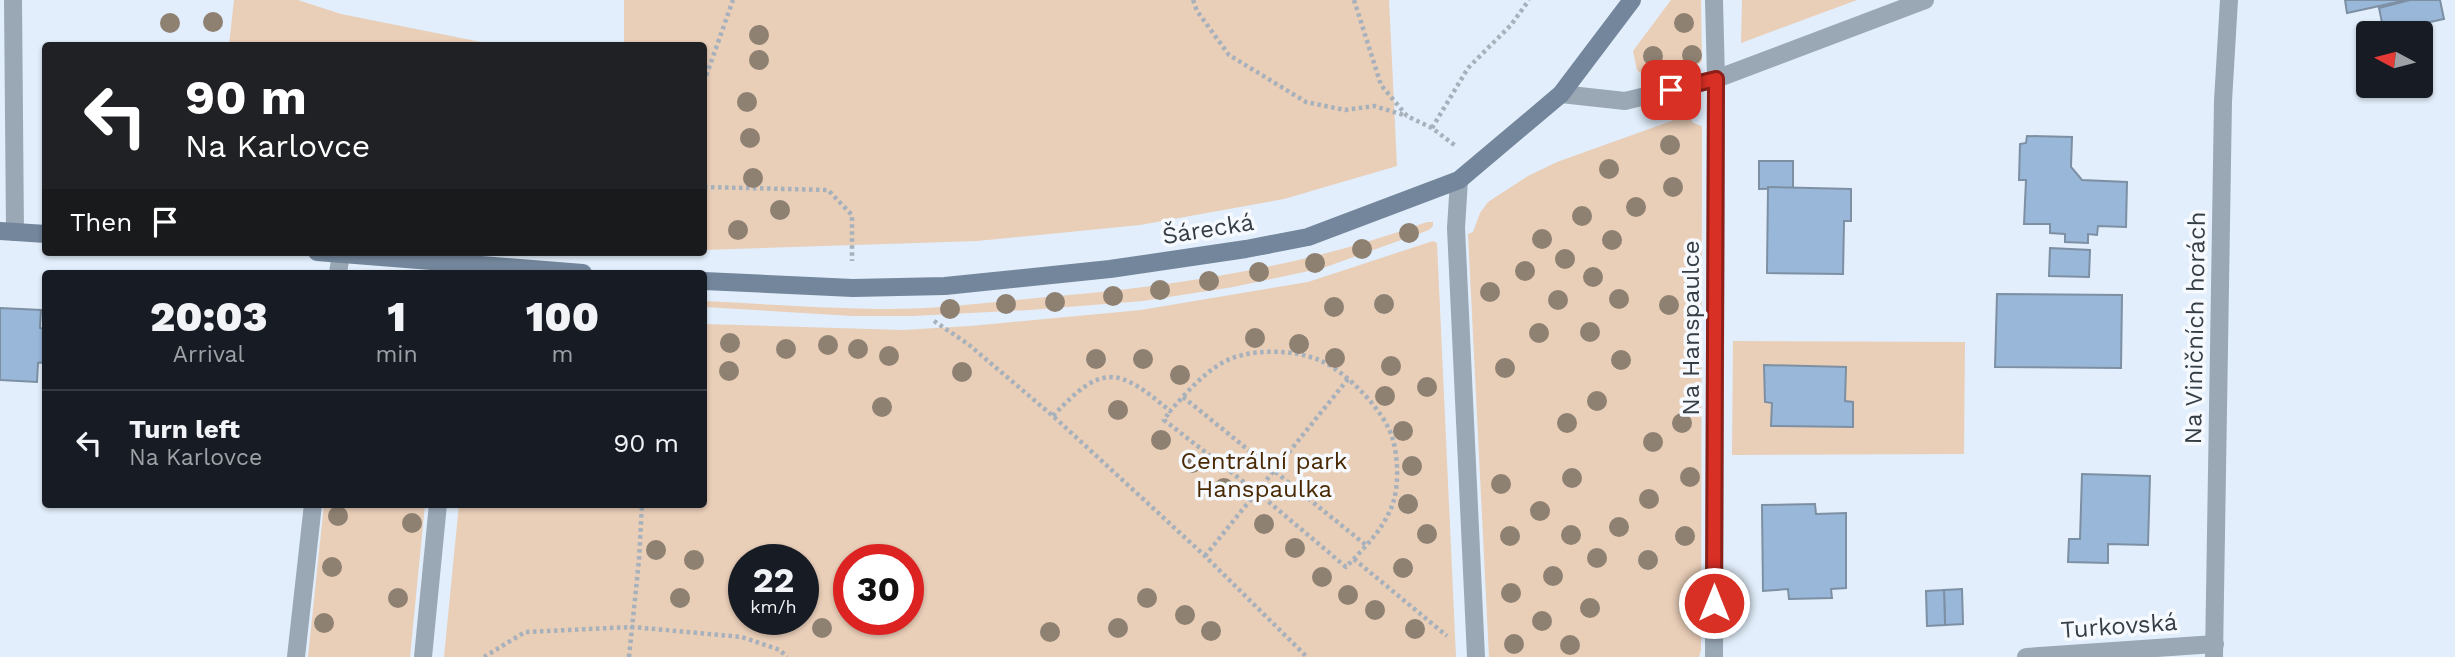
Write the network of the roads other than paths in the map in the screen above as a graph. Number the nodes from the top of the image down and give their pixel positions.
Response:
1 (13, 0) edge
2 (1632, 0) edge
3 (1714, 0) edge
4 (1925, 0) edge
5 (2228, 0) edge
6 (1716, 79) junction
7 (1561, 94) junction
8 (1459, 180) junction
9 (7, 232) edge
10 (42, 234) edge
11 (357, 256) edge
12 (461, 269) edge
13 (492, 270) edge
14 (707, 281) edge
15 (313, 508) edge
16 (438, 508) edge
17 (2215, 650) edge
18 (296, 657) edge
19 (423, 657) edge
20 (1476, 657) edge
21 (1714, 657) edge
22 (2026, 657) edge

1 - 9 street
2 - 7 street, Šárecká
3 - 6 street, Na Hanspaulce
4 - 6 street
5 - 17 street, Na Viničních horách
6 - 7 street
6 - 21 street, Na Hanspaulce
7 - 8 street, Šárecká
8 - 14 street, Šárecká
8 - 20 street
9 - 10 street
11 - 12 street
12 - 13 street
15 - 18 street
16 - 19 street
17 - 22 street, Turkovská

